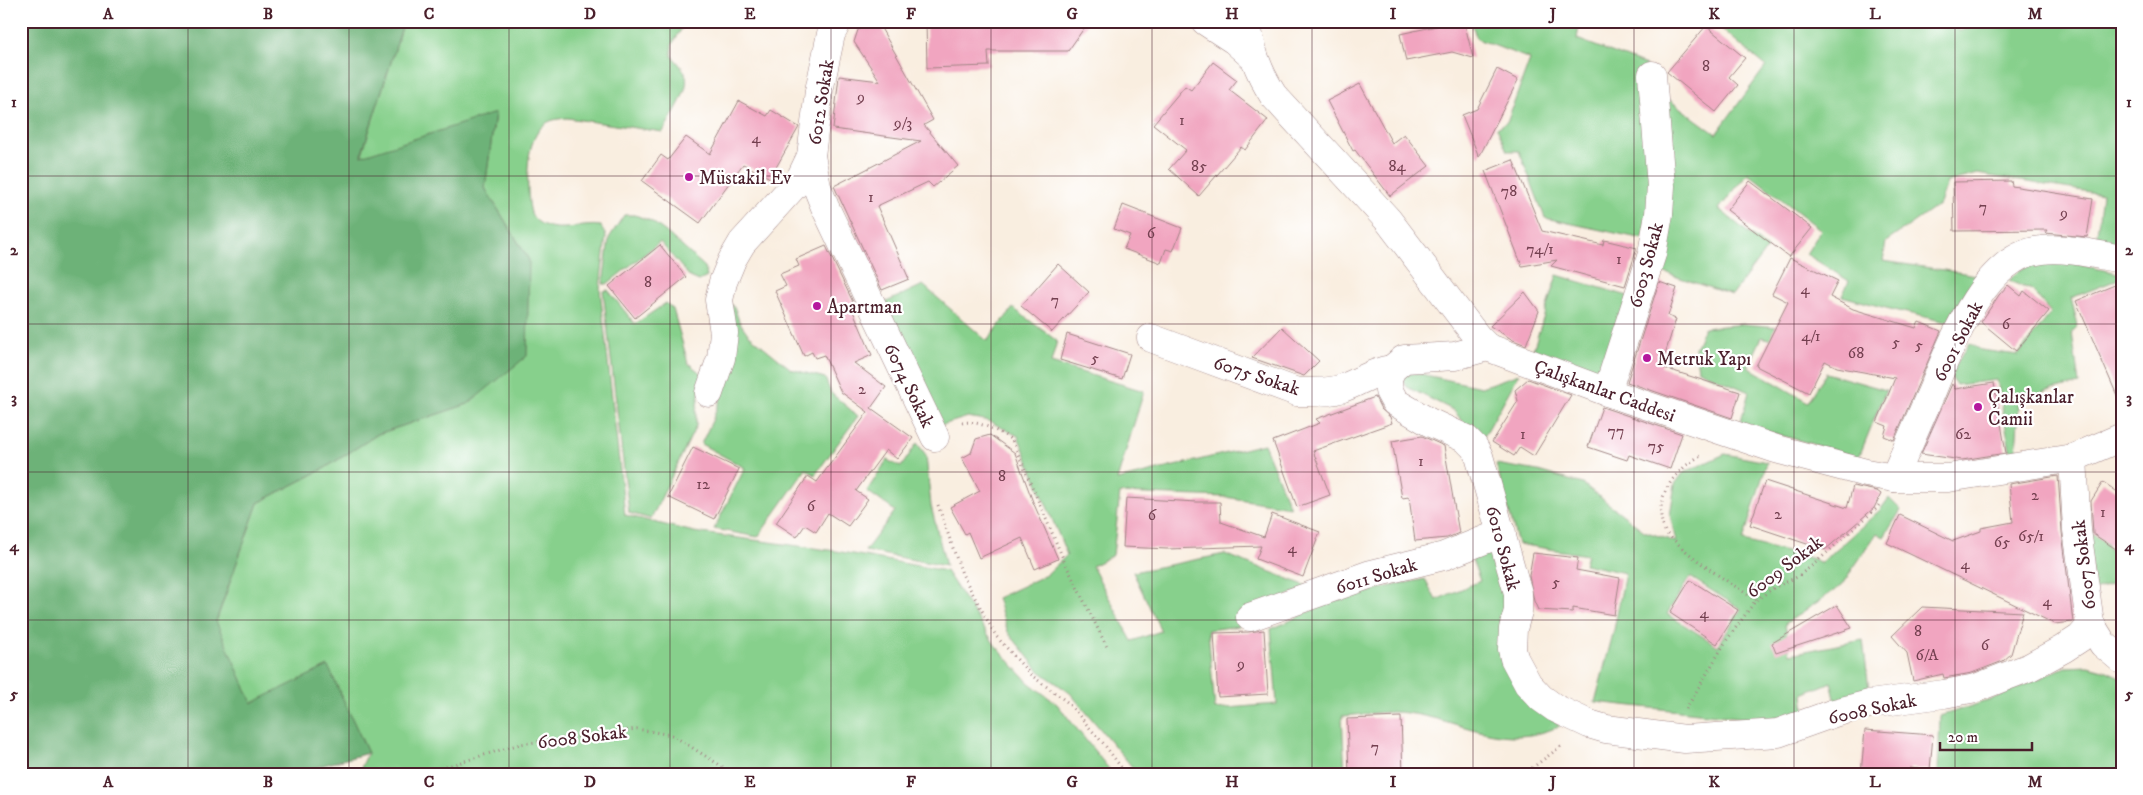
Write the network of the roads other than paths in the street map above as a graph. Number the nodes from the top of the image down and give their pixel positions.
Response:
1 (838, 21) edge
2 (1205, 21) edge
3 (1246, 21) edge
4 (1253, 57) junction
5 (1652, 75) dead end
6 (812, 156) junction
7 (2122, 259) edge
8 (1150, 338) dead end
9 (1487, 347) junction
10 (1392, 369) junction
11 (1607, 392) junction
12 (709, 393) dead end
13 (935, 437) road end
14 (2122, 437) edge
15 (2073, 458) junction
16 (1894, 478) junction
17 (1502, 533) junction
18 (1250, 617) dead end
19 (2090, 623) junction
20 (2122, 660) edge
21 (1606, 729) joint

1 - 6 street, 6012 Sokak
2 - 4 street
3 - 4 street, Çalışkanlar Caddesi
4 - 9 street, Çalışkanlar Caddesi
5 - 11 street, 6003 Sokak
6 - 12 street, 6012 Sokak
6 - 13 street, 6074 Sokak
7 - 16 street, 6001 Sokak
8 - 10 street, 6075 Sokak
9 - 10 street, 6075 Sokak
9 - 11 street, Çalışkanlar Caddesi
10 - 17 street, 6010 Sokak
11 - 16 street, Çalışkanlar Caddesi
14 - 15 street, Çalışkanlar Caddesi
15 - 16 street, Çalışkanlar Caddesi
15 - 19 street, 6007 Sokak
17 - 18 street, 6011 Sokak
17 - 21 street, 6010 Sokak
19 - 20 street, 6007 Sokak
19 - 21 street, 6008 Sokak

